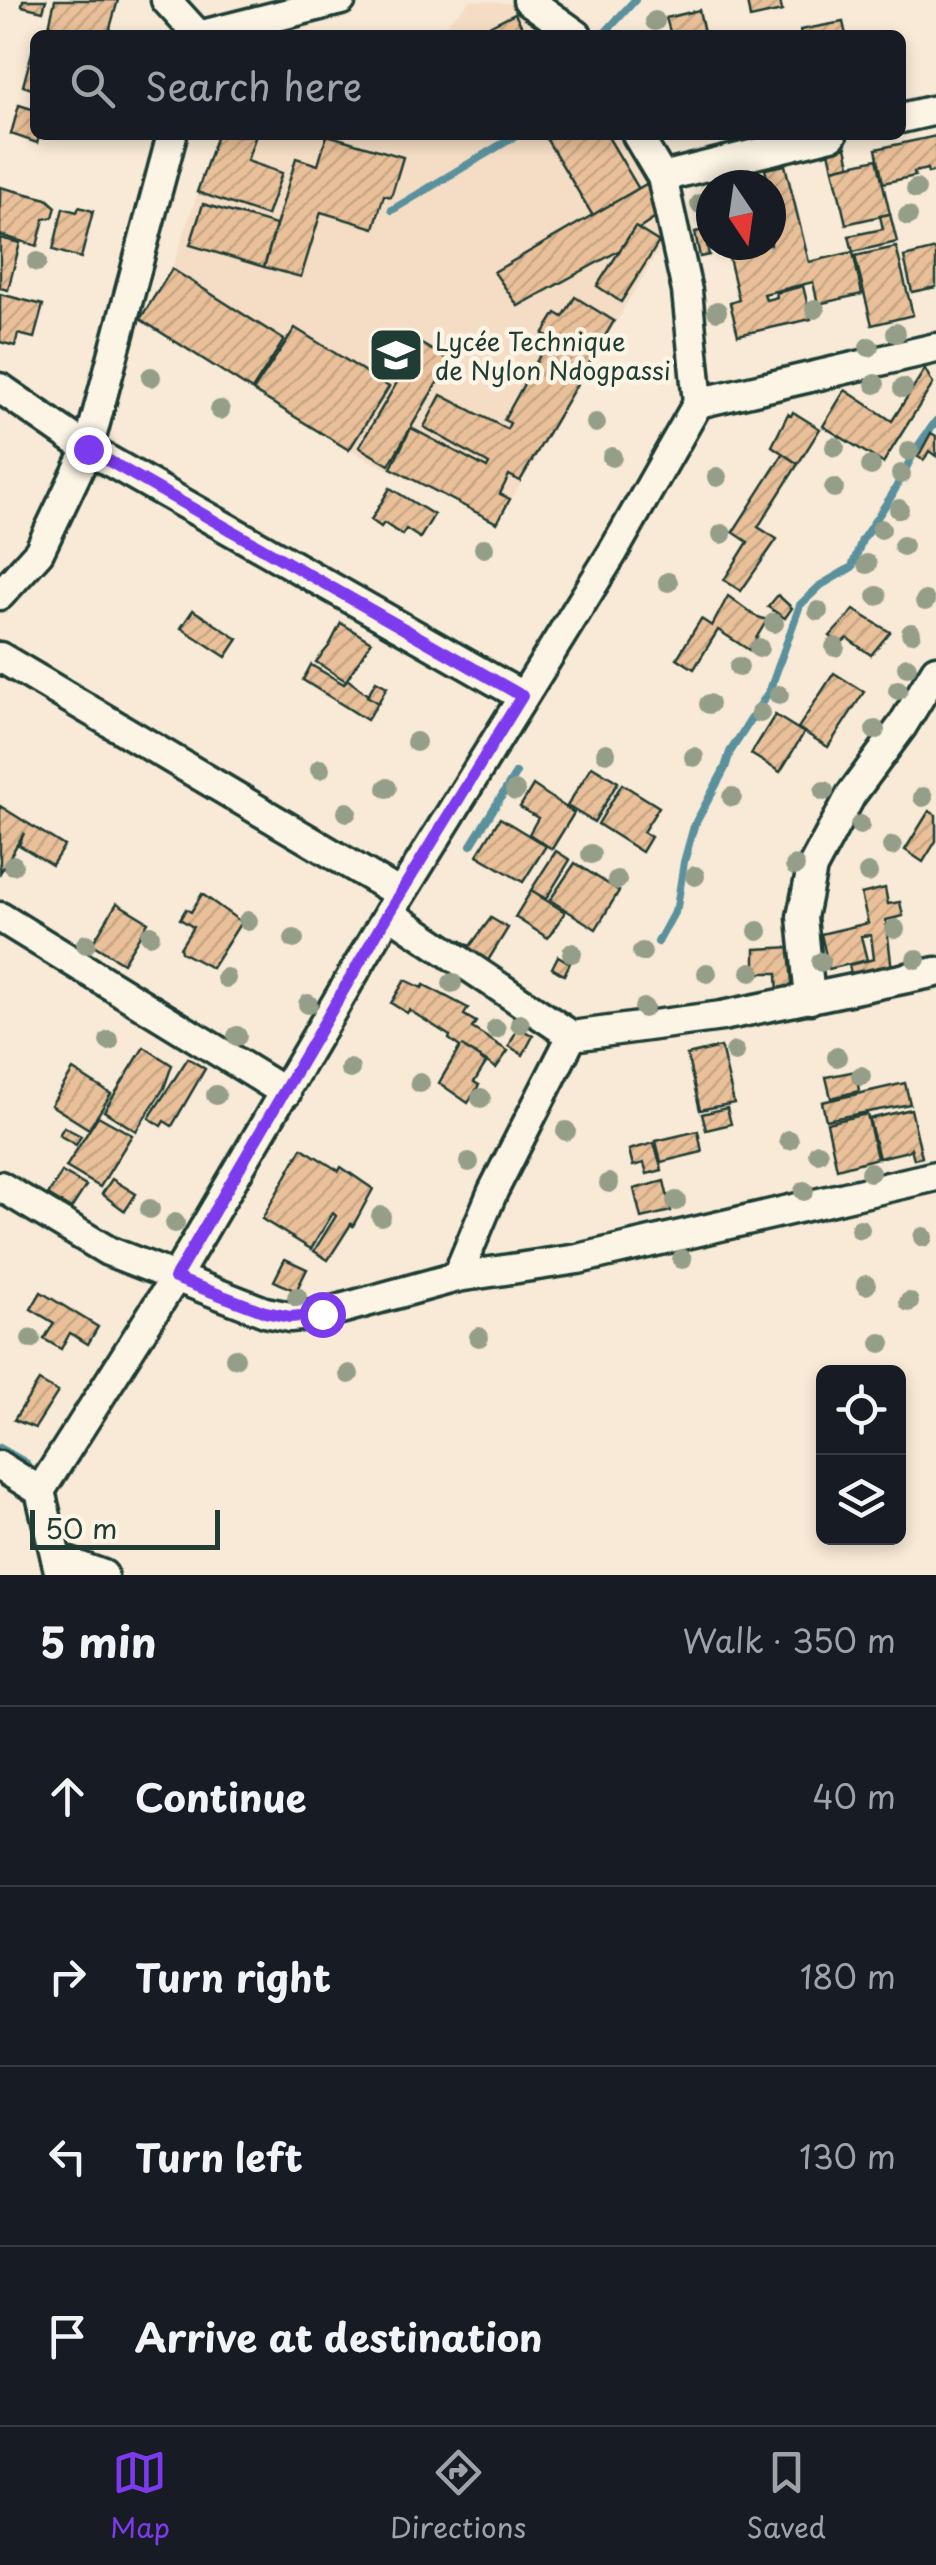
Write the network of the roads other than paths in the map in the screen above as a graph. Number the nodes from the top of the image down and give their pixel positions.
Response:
1 (166, 0) edge
2 (341, 0) edge
3 (528, 0) edge
4 (195, 30) edge
5 (220, 30) edge
6 (571, 30) edge
7 (936, 110) edge
8 (906, 117) edge
9 (171, 140) edge
10 (640, 140) edge
11 (812, 140) edge
12 (662, 177) junction
13 (936, 348) edge
14 (0, 388) edge
15 (698, 403) junction
16 (88, 449) junction
17 (0, 595) edge
18 (0, 657) edge
19 (936, 670) edge
20 (522, 696) junction
21 (395, 903) junction
22 (0, 917) edge
23 (936, 972) edge
24 (810, 999) junction
25 (572, 1036) junction
26 (286, 1092) junction
27 (936, 1176) edge
28 (0, 1186) edge
29 (175, 1278) junction
30 (457, 1278) junction
31 (0, 1466) edge
32 (40, 1491) junction
33 (58, 1566) edge
34 (102, 1575) edge

1 - 4 street
2 - 5 street
3 - 6 street
7 - 8 street
9 - 16 street
10 - 12 street
11 - 12 street
12 - 15 street
13 - 15 street
14 - 16 street
15 - 20 street
16 - 17 street
16 - 20 street
18 - 21 street
19 - 24 street
20 - 21 street
21 - 25 street
21 - 26 street
22 - 26 street
23 - 24 street
24 - 25 street
25 - 30 street
26 - 29 street
27 - 30 street
28 - 29 street
29 - 30 street
29 - 32 street
31 - 32 street
32 - 33 street
33 - 34 street

